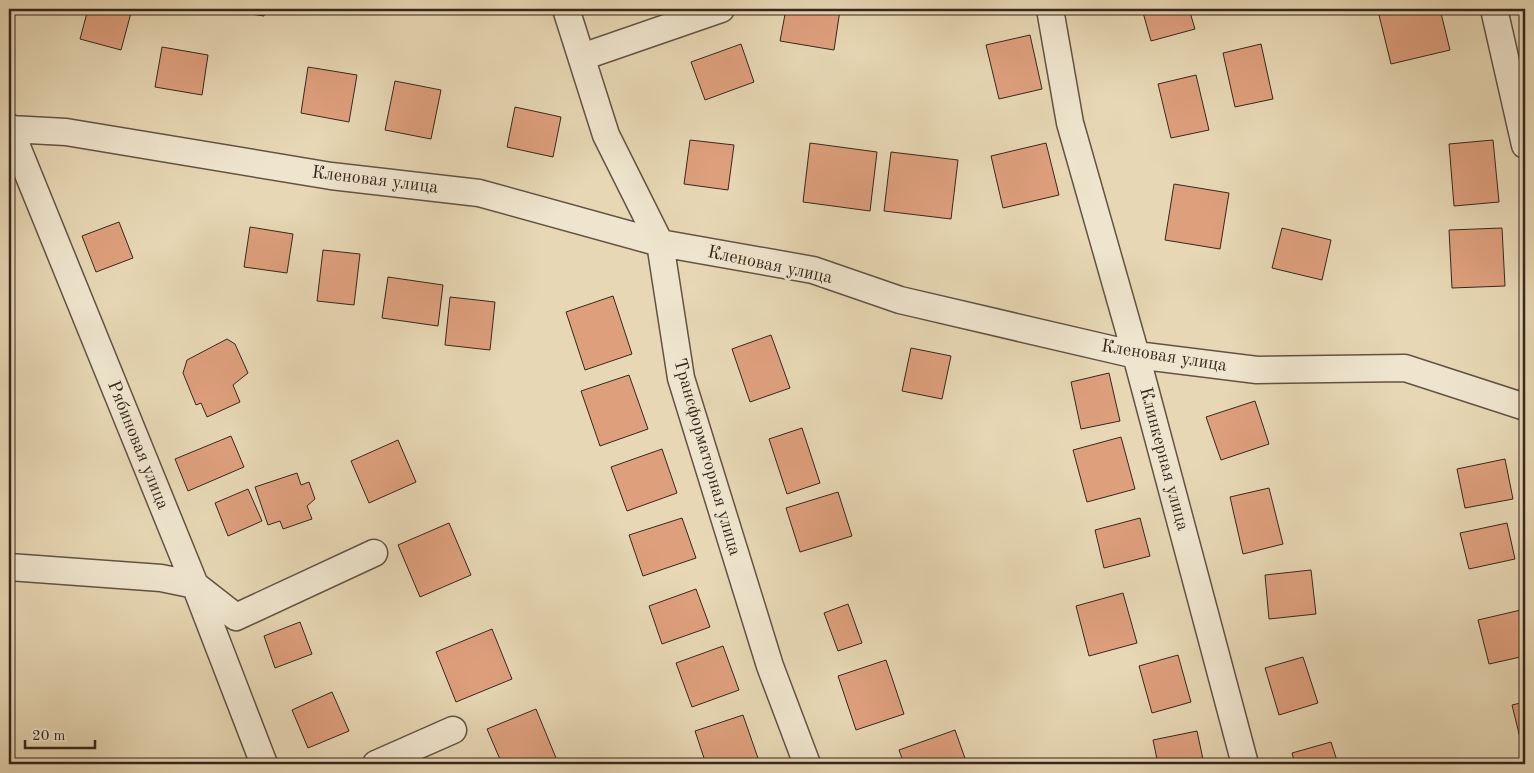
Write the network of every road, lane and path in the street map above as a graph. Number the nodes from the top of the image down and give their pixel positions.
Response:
1 (566, 9) edge
2 (721, 9) edge
3 (1050, 9) edge
4 (1494, 9) edge
5 (582, 57) junction
6 (9, 128) edge
7 (1525, 145) edge
8 (660, 243) junction
9 (1136, 355) junction
10 (1525, 407) edge
11 (374, 552) dead end
12 (9, 567) edge
13 (196, 585) junction
14 (453, 730) dead end
15 (264, 764) edge
16 (376, 764) edge
17 (807, 764) edge
18 (1244, 764) edge

1 - 5 street, Трансформаторная улица
2 - 5 street
3 - 9 street, Клинкерная улица
4 - 7 street
5 - 8 street, Трансформаторная улица
6 - 8 street, Кленовая улица
6 - 13 street, Рябиновая улица
8 - 9 street, Кленовая улица
8 - 17 street, Трансформаторная улица
9 - 10 street, Кленовая улица
9 - 18 street, Клинкерная улица
11 - 13 street
12 - 13 street
13 - 15 street, Рябиновая улица
14 - 16 street

